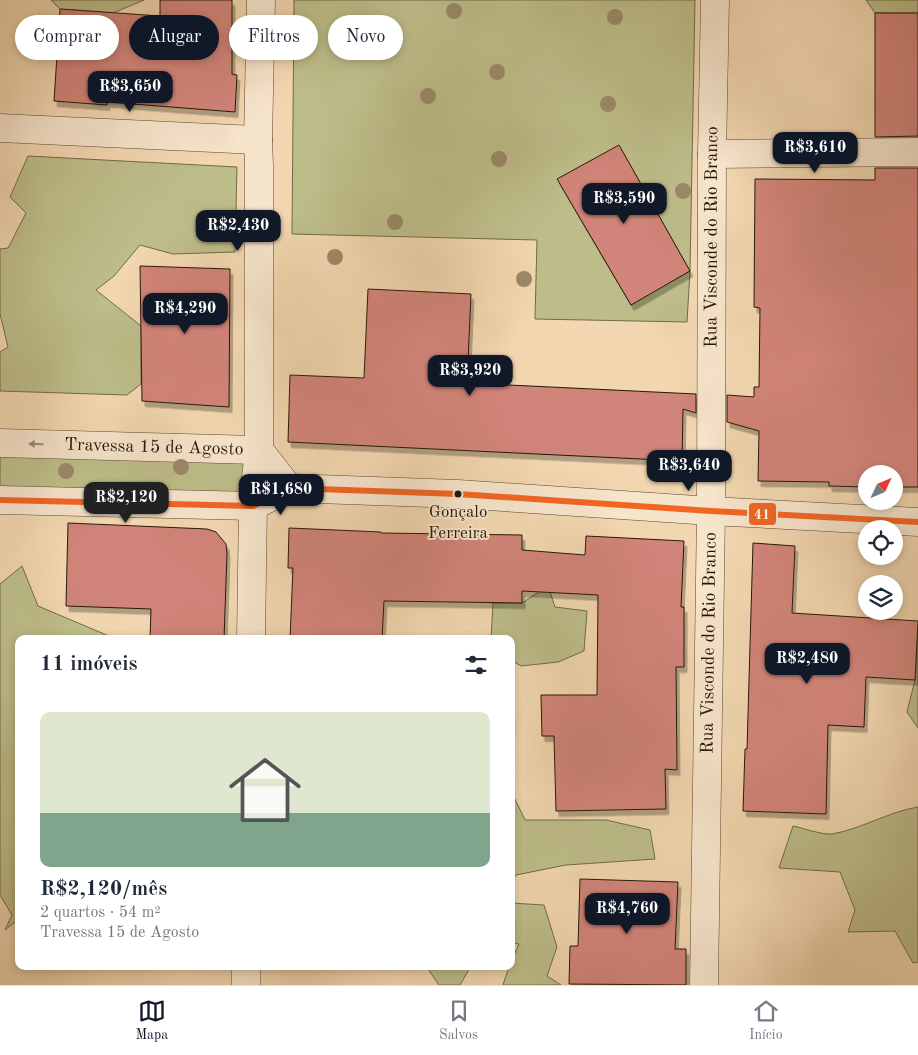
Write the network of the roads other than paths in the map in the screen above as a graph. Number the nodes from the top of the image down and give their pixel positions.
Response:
1 (261, 0) edge
2 (715, 0) edge
3 (0, 128) edge
4 (258, 140) junction
5 (918, 152) edge
6 (712, 154) junction
7 (0, 443) edge
8 (259, 450) junction
9 (289, 488) junction
10 (0, 500) edge
11 (253, 506) junction
12 (711, 511) junction
13 (918, 522) edge
14 (251, 635) edge
15 (246, 970) edge
16 (246, 985) edge
17 (704, 985) edge

1 - 4 street
2 - 6 street, Rua Visconde do Rio Branco
3 - 4 street
4 - 8 street
5 - 6 street
6 - 12 street, Rua Visconde do Rio Branco
8 -> 7 street, Travessa 15 de Agosto
8 - 9 street, Travessa 15 de Agosto
8 - 11 street
9 - 11 street
9 - 12 street
10 - 11 street
11 - 14 street
12 - 13 street
12 - 17 street, Rua Visconde do Rio Branco
15 - 16 street

